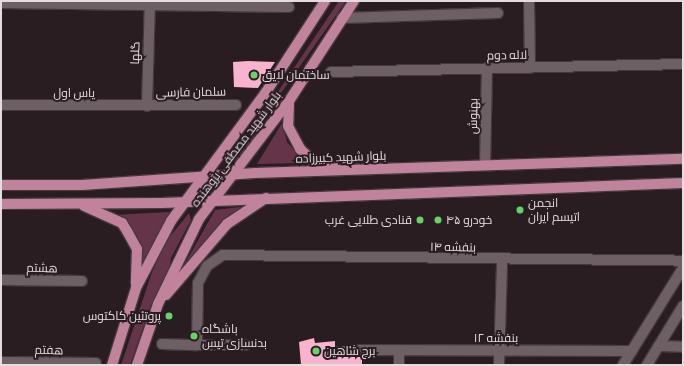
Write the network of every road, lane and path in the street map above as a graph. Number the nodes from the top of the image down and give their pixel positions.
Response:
1 (325, 1) edge
2 (354, 1) edge
3 (529, 1) edge
4 (1, 3) edge
5 (150, 3) edge
6 (289, 7) dead end
7 (498, 14) dead end
8 (342, 18) junction
9 (683, 64) edge
10 (487, 68) junction
11 (530, 68) junction
12 (331, 72) dead end
13 (289, 102) junction
14 (1, 105) edge
15 (236, 105) dead end
16 (147, 106) junction
17 (683, 159) edge
18 (485, 165) junction
19 (353, 170) junction
20 (233, 175) junction
21 (202, 178) junction
22 (672, 183) junction
23 (683, 183) edge
24 (1, 185) edge
25 (683, 188) edge
26 (267, 198) junction
27 (212, 200) junction
28 (183, 202) junction
29 (1, 204) edge
30 (80, 204) junction
31 (502, 261) junction
32 (683, 261) edge
33 (683, 268) edge
34 (1, 280) edge
35 (82, 281) dead end
36 (136, 288) junction
37 (158, 304) junction
38 (683, 306) edge
39 (162, 344) dead end
40 (197, 345) junction
41 (245, 345) dead end
42 (659, 346) junction
43 (683, 347) edge
44 (359, 350) dead end
45 (399, 350) junction
46 (500, 351) junction
47 (632, 351) junction
48 (1, 362) edge
49 (96, 363) dead end
50 (112, 365) edge
51 (137, 365) edge
52 (399, 365) edge
53 (499, 365) edge
54 (623, 365) edge
55 (647, 365) edge

1 - 21 main road, بلوار شهید مصطفی پژوهنده
2 - 8 main road, بلوار شهید مصطفی پژوهنده
3 - 11 street
4 - 5 street
5 - 6 street
5 - 16 street, گلها
7 - 8 street
8 - 13 main road, بلوار شهید مصطفی پژوهنده
9 - 11 street, لاله دوم
10 - 11 street, لاله دوم
10 - 12 street, لاله دوم
10 - 18 street, بهنوش
13 - 19 main road
13 - 20 main road, بلوار شهید مصطفی پژوهنده
14 - 16 street, یاس اول
15 - 16 street, سلمان فارسی
17 - 18 main road, بلوار شهید کبیرزاده
18 - 19 main road, بلوار شهید کبیرزاده
19 - 20 main road, بلوار شهید کبیرزاده
20 - 21 main road, بلوار شهید کبیرزاده
20 - 27 main road, بلوار شهید مصطفی پژوهنده
21 - 24 main road, بلوار شهید کبیرزاده
21 - 28 main road, بلوار شهید مصطفی پژوهنده
22 - 23 main road
22 - 25 street
22 - 26 main road
26 - 27 main road
26 - 37 main road
27 - 28 main road
27 - 37 main road, بلوار شهید مصطفی پژوهنده
28 - 30 main road
28 - 36 main road, بلوار شهید مصطفی پژوهنده
29 - 30 main road
30 - 36 main road
31 - 32 street, بنفشه ۱۴
31 - 40 street, بنفشه ۱۴
31 - 46 street
33 - 47 street
34 - 35 street, هشتم
36 - 50 main road, بلوار شهید مصطفی پژوهنده
37 - 51 main road, بلوار شهید مصطفی پژوهنده
38 - 42 street
39 - 40 street
40 - 41 street
42 - 43 street
42 - 55 street
44 - 45 street, بنفشه ۱۲
45 - 46 street, بنفشه ۱۲
45 - 52 street
46 - 47 street, بنفشه ۱۲
46 - 53 street
47 - 54 street
48 - 49 street, هفتم

